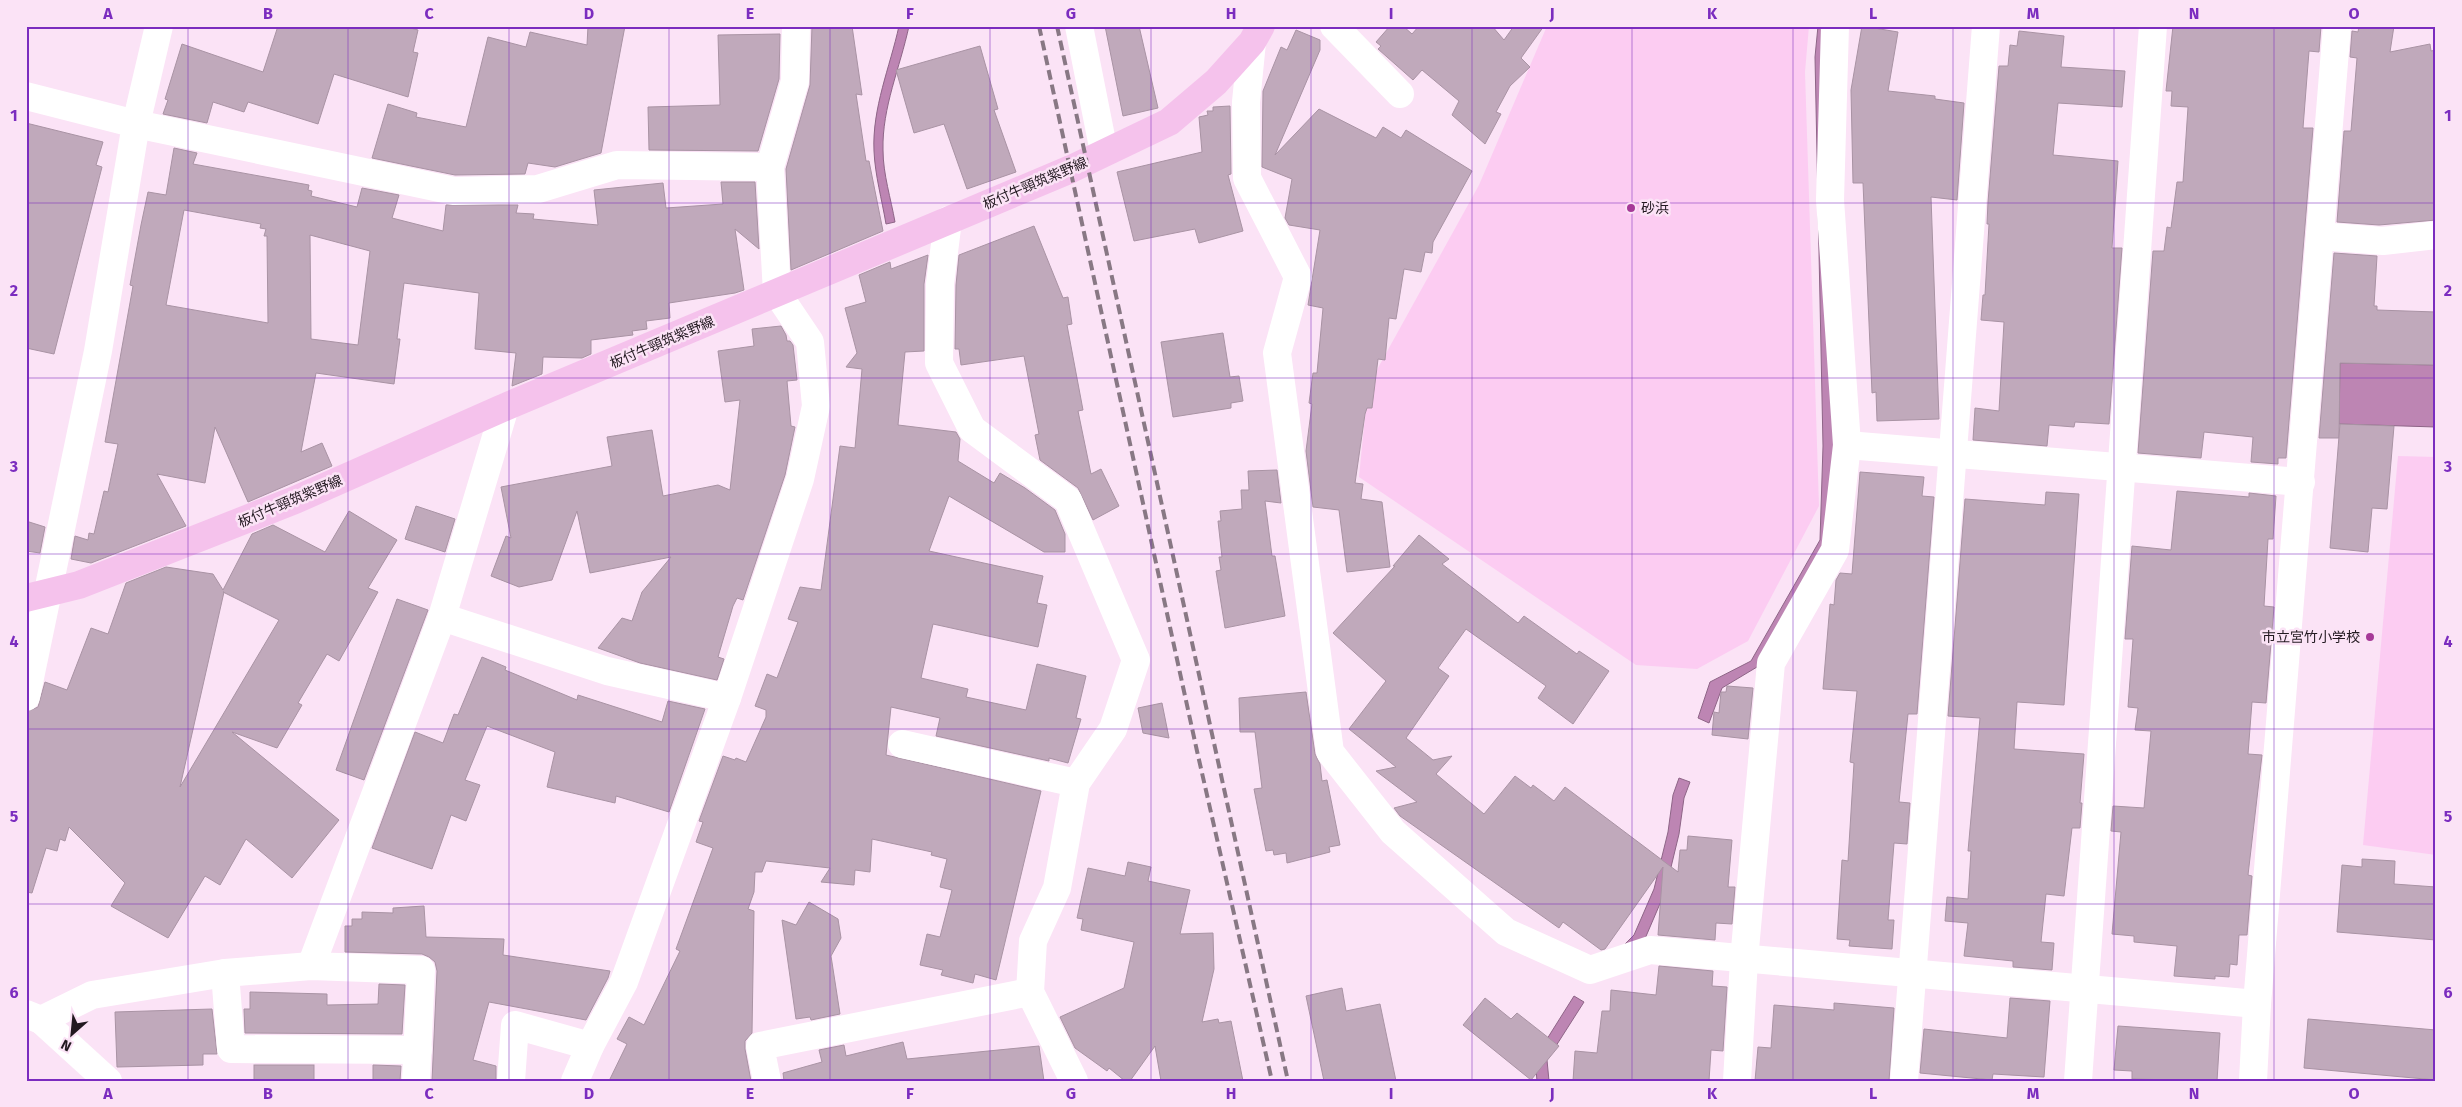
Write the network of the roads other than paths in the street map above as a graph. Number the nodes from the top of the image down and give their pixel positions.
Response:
1 (159, 26) edge
2 (796, 26) edge
3 (1079, 26) edge
4 (1334, 26) edge
5 (1835, 26) edge
6 (1986, 26) edge
7 (2153, 26) edge
8 (2337, 26) edge
9 (1256, 34) edge
10 (1400, 94) dead end
11 (26, 96) edge
12 (136, 124) junction
13 (1104, 152) junction
14 (770, 167) junction
15 (948, 220) junction
16 (2436, 235) edge
17 (2320, 236) junction
18 (777, 293) junction
19 (506, 407) junction
20 (1847, 444) junction
21 (1952, 453) junction
22 (2122, 467) junction
23 (2301, 482) junction
24 (37, 595) edge
25 (442, 617) junction
26 (26, 697) edge
27 (728, 698) junction
28 (902, 744) dead end
29 (1076, 783) junction
30 (1744, 960) junction
31 (311, 966) junction
32 (225, 973) junction
33 (1911, 974) junction
34 (2085, 989) junction
35 (1030, 992) junction
36 (2257, 1004) junction
37 (34, 1017) edge
38 (590, 1046) junction
39 (418, 1050) junction
40 (108, 1081) edge
41 (416, 1081) edge
42 (511, 1081) edge
43 (575, 1081) edge
44 (767, 1081) edge
45 (1074, 1081) edge
46 (1738, 1081) edge
47 (1904, 1081) edge
48 (2078, 1081) edge
49 (2253, 1081) edge

1 - 12 street
2 - 14 street
3 - 13 street
4 - 10 street
5 - 20 street
6 - 21 street
7 - 22 street
8 - 17 street
9 - 13 main road, 板付牛頸筑紫野線
9 - 30 street
11 - 12 street
12 - 14 street
12 - 24 street
13 - 15 main road, 板付牛頸筑紫野線
14 - 18 street
15 - 18 main road, 板付牛頸筑紫野線
15 - 29 street
16 - 17 street
17 - 23 street
18 - 19 main road, 板付牛頸筑紫野線
18 - 27 street
19 - 24 main road, 板付牛頸筑紫野線
19 - 25 street
20 - 21 street
20 - 30 street
21 - 22 street
21 - 33 street
22 - 23 street
22 - 34 street
23 - 36 street
24 - 26 street
25 - 27 street
25 - 31 street
27 - 38 street
28 - 29 street
29 - 35 street
30 - 33 street
30 - 46 street
31 - 32 street
31 - 39 street
32 - 37 street
32 - 39 street
33 - 34 street
33 - 47 street
34 - 36 street
34 - 48 street
35 - 44 street
35 - 45 street
36 - 49 street
37 - 40 street
38 - 42 street
38 - 43 street
39 - 41 street

